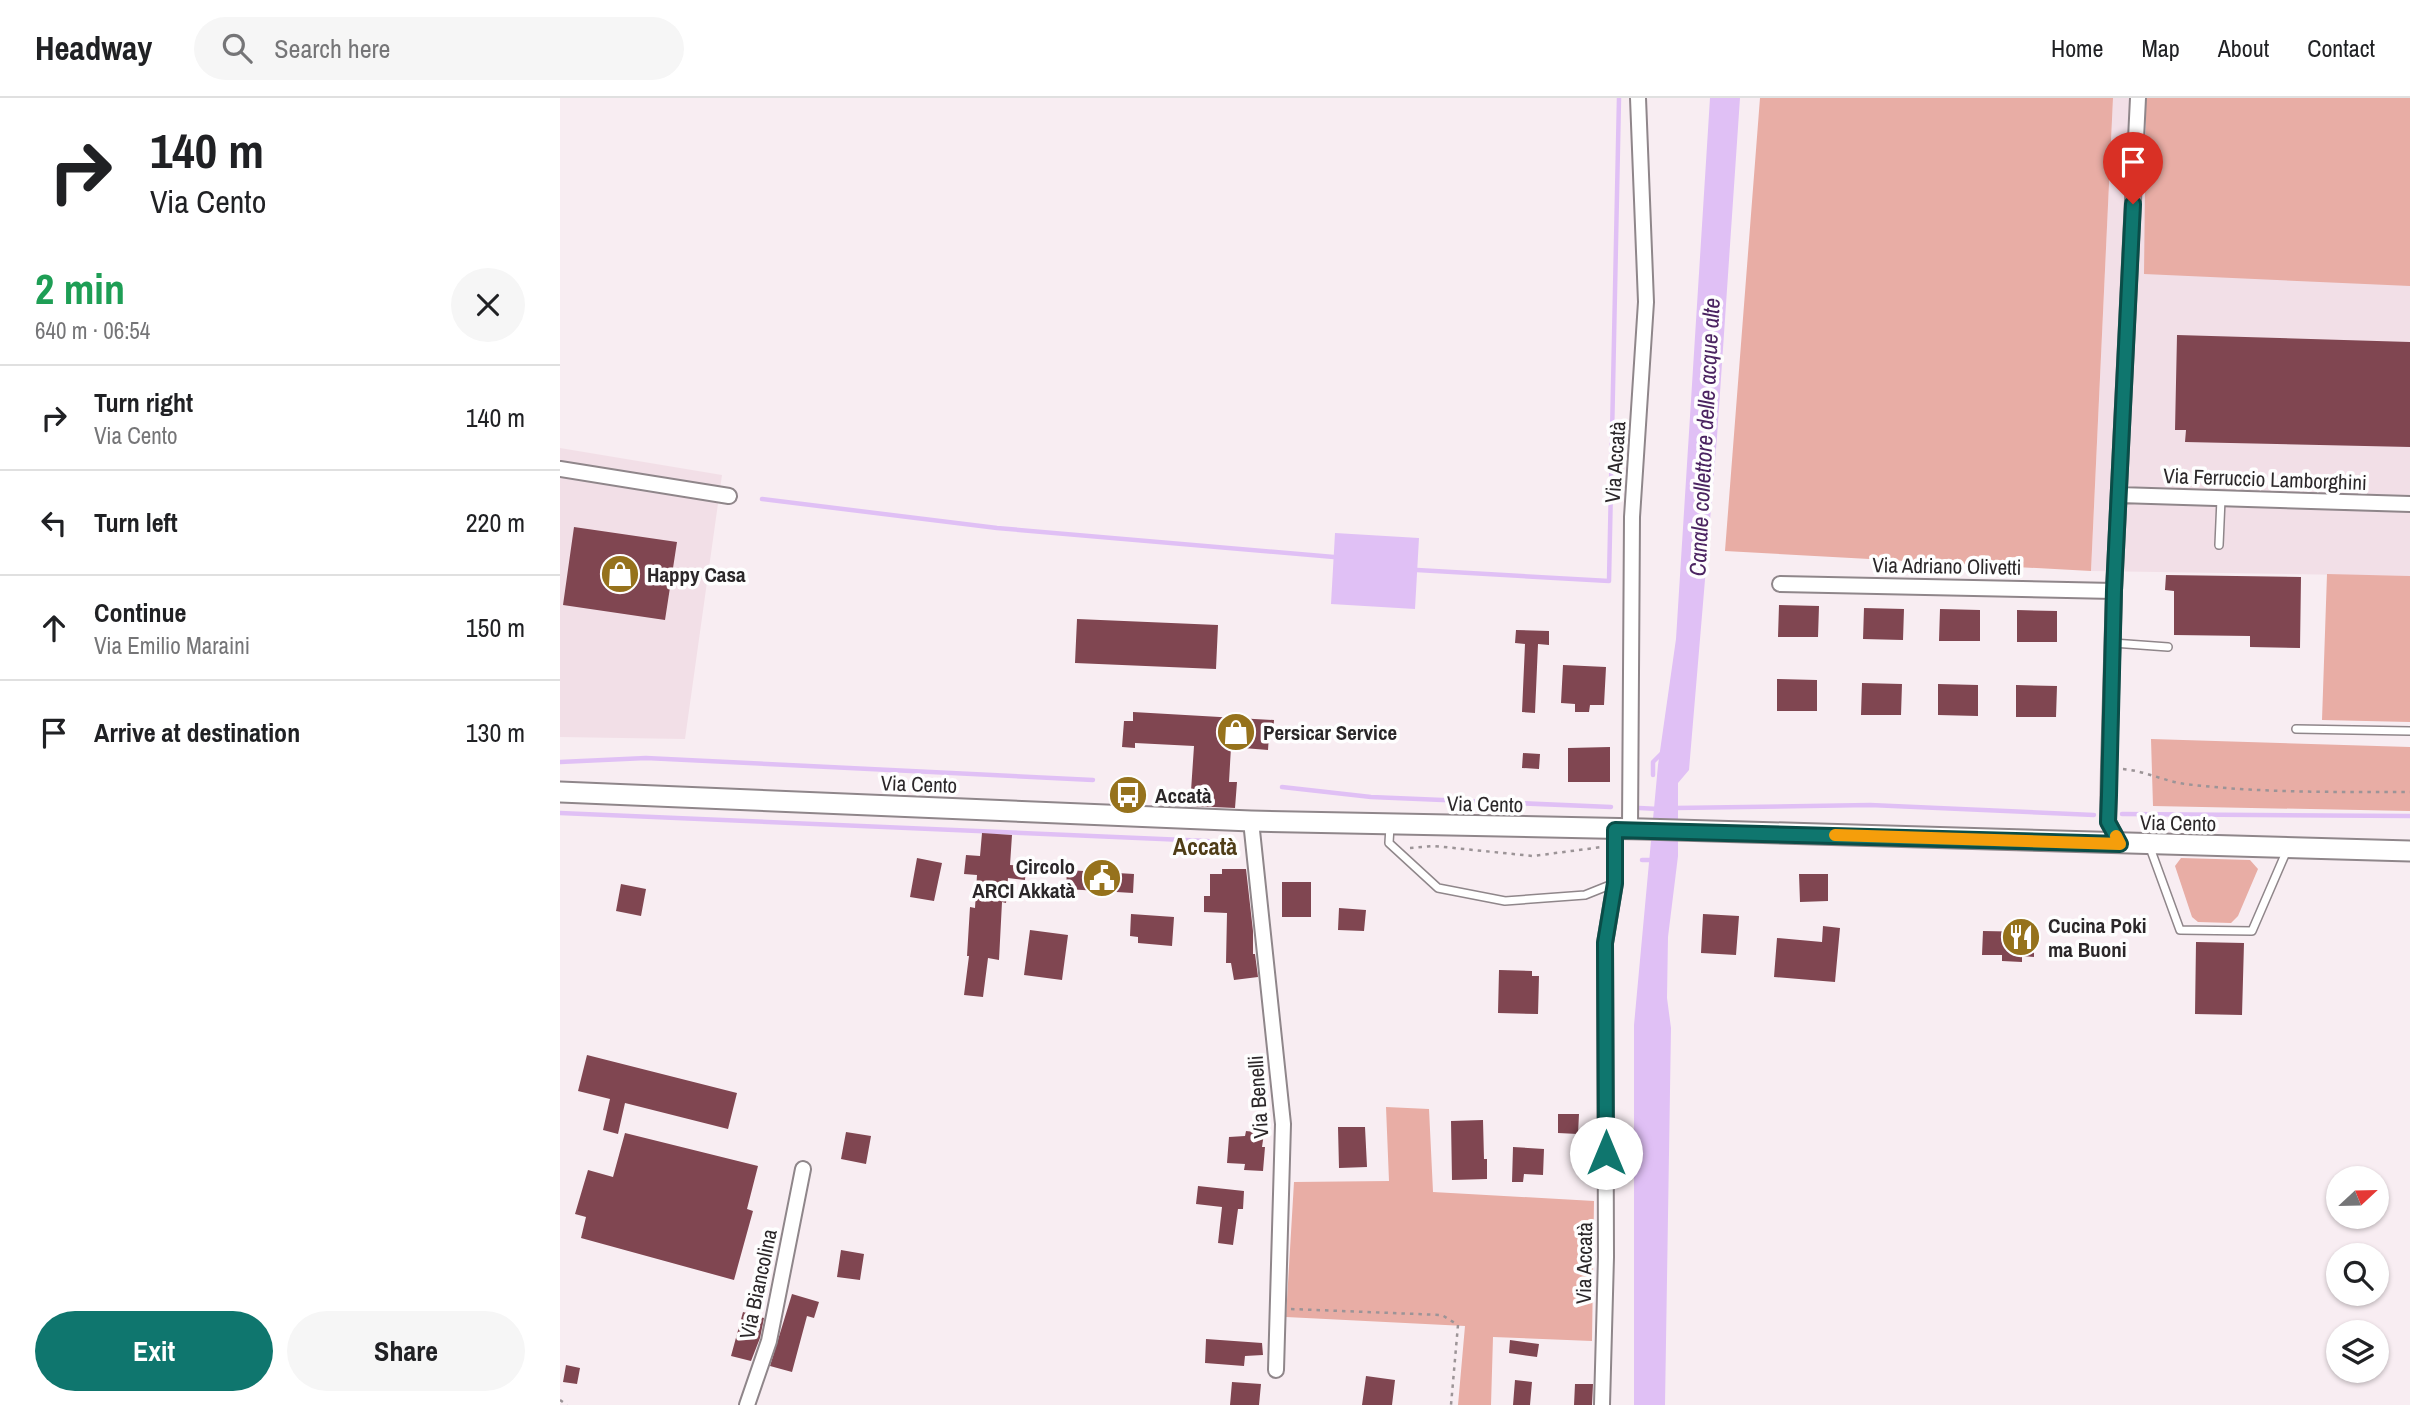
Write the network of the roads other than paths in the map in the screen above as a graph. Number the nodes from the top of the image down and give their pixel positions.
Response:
1 (1638, 98) edge
2 (2138, 98) edge
3 (560, 469) edge
4 (2119, 495) junction
5 (729, 496) dead end
6 (2221, 498) junction
7 (2410, 504) edge
8 (2219, 545) dead end
9 (1780, 584) dead end
10 (2114, 590) junction
11 (2113, 643) junction
12 (2168, 647) dead end
13 (2296, 729) dead end
14 (2410, 731) edge
15 (560, 792) edge
16 (1251, 821) junction
17 (1390, 825) junction
18 (1626, 833) junction
19 (2120, 844) junction
20 (2149, 845) junction
21 (2288, 848) junction
22 (2410, 851) edge
23 (1615, 883) junction
24 (803, 1169) dead end
25 (1276, 1370) dead end
26 (747, 1405) edge
27 (1602, 1405) edge

1 - 18 street, Via Accatà
2 - 4 street
3 - 5 street
4 - 6 street, Via Ferruccio Lamborghini
4 - 10 street
6 - 7 street, Via Ferruccio Lamborghini
6 - 8 lane
9 - 10 street, Via Adriano Olivetti
10 - 11 street
11 - 12 lane
11 - 19 street
13 - 14 lane
15 - 16 main road, Via Cento
16 - 17 main road, Via Cento
16 - 25 street, Via Benelli
17 - 18 main road, Via Cento
17 - 23 lane
18 - 19 main road, Via Cento
18 - 23 street, Via Accatà
19 - 20 main road, Via Cento
20 - 21 main road, Via Cento
20 - 21 lane
21 - 22 main road, Via Cento
23 - 27 street, Via Accatà
24 - 26 street, Via Biancolina

